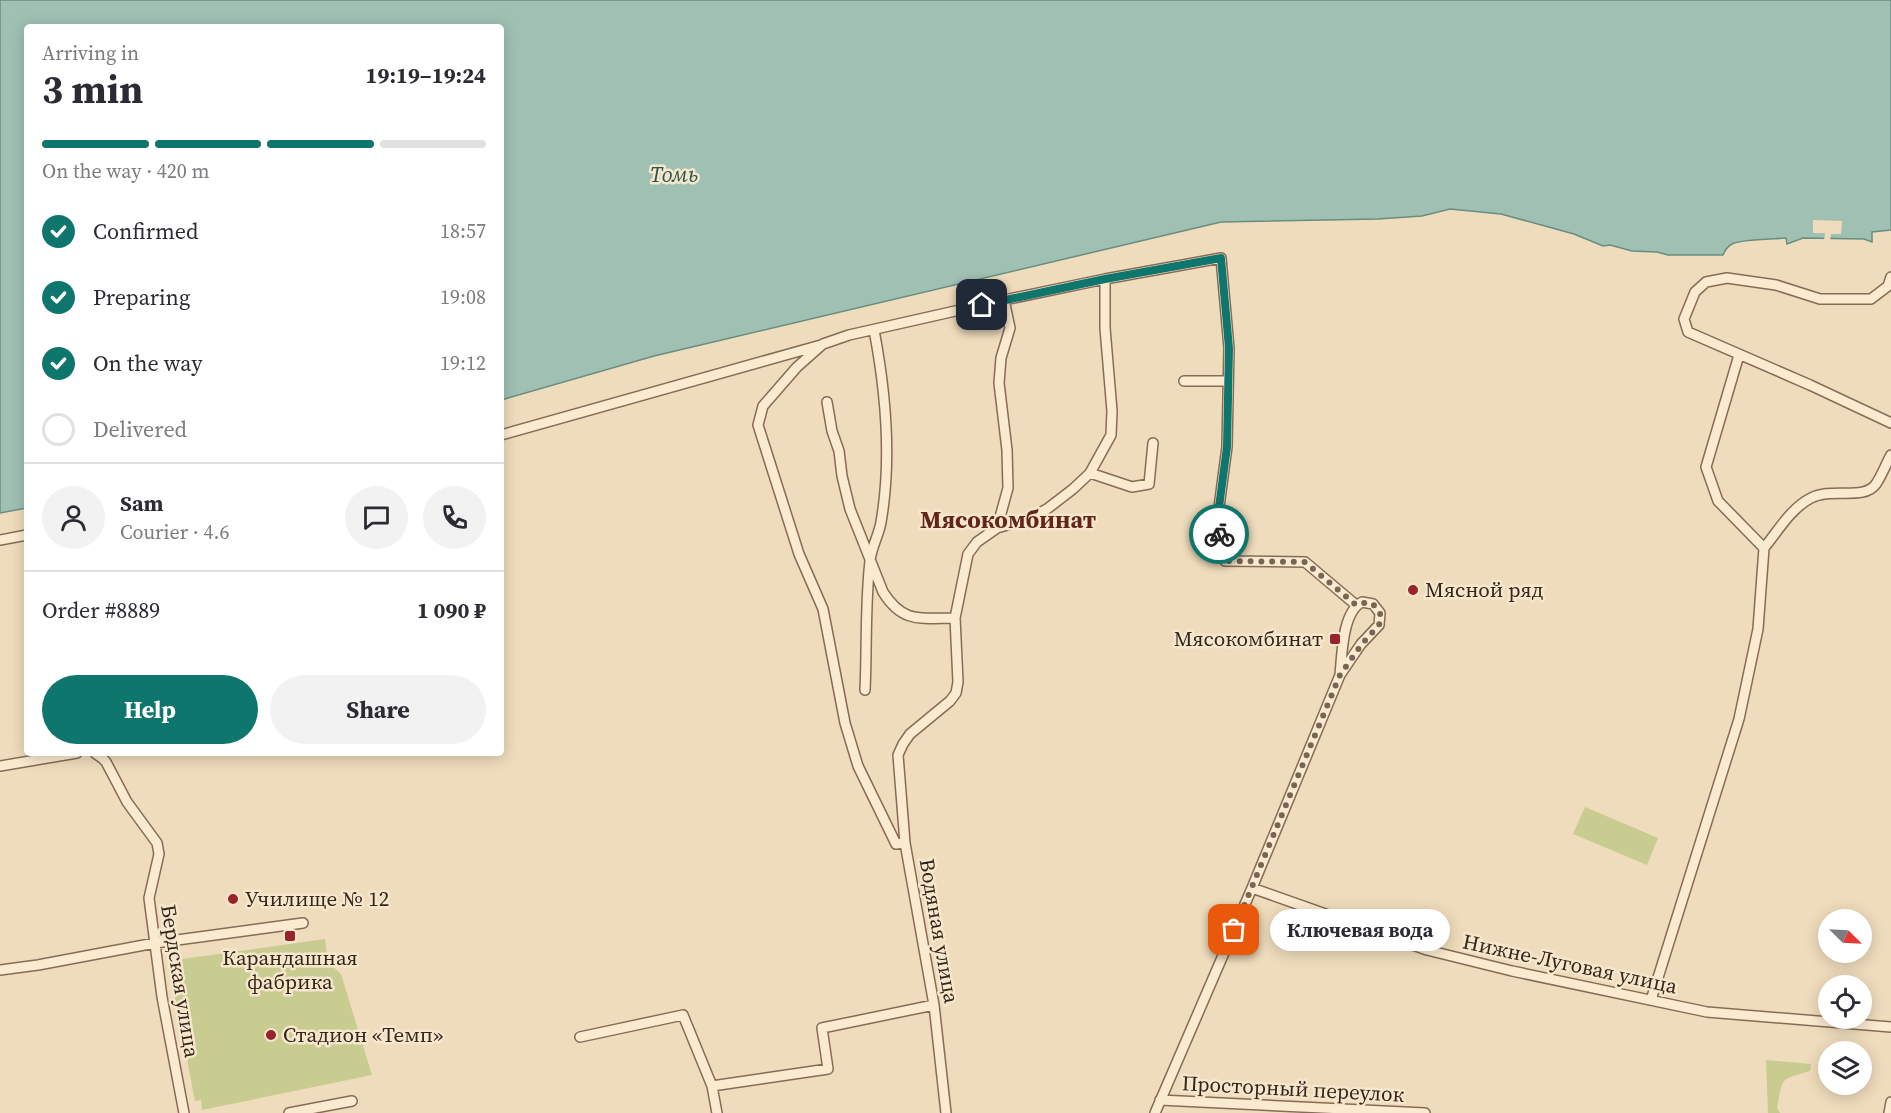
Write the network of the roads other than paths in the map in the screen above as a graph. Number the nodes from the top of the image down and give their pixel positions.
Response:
1 (1891, 277) edge
2 (1105, 279) junction
3 (1004, 300) junction
4 (874, 330) junction
5 (823, 344) junction
6 (1739, 355) junction
7 (1184, 381) dead end
8 (1228, 381) junction
9 (827, 402) dead end
10 (1891, 423) edge
11 (504, 434) edge
12 (1153, 443) dead end
13 (1891, 455) edge
14 (1090, 473) junction
15 (997, 528) junction
16 (24, 536) edge
17 (0, 540) edge
18 (1764, 548) junction
19 (870, 559) junction
20 (1356, 605) junction
21 (955, 618) junction
22 (1340, 675) junction
23 (866, 690) dead end
24 (59, 756) edge
25 (99, 756) edge
26 (0, 766) edge
27 (905, 843) junction
28 (1252, 888) junction
29 (303, 923) dead end
30 (155, 943) junction
31 (0, 970) edge
32 (1651, 1000) junction
33 (934, 1005) junction
34 (1891, 1027) edge
35 (580, 1037) dead end
36 (712, 1086) junction
37 (352, 1101) dead end
38 (1160, 1101) junction
39 (1891, 1102) edge
40 (1402, 1112) edge
41 (184, 1113) edge
42 (289, 1113) edge
43 (717, 1113) edge
44 (946, 1113) edge
45 (1155, 1113) edge
46 (1425, 1113) edge
47 (1889, 1113) edge

1 - 6 street
2 - 3 street
2 - 8 street
2 - 14 street
3 - 4 street
3 - 15 street
4 - 5 street
4 - 19 street
5 - 11 street
5 - 27 street
6 - 10 street
6 - 18 street
7 - 8 street
8 - 20 street
9 - 19 street
12 - 14 street
13 - 18 street
14 - 15 street
15 - 21 street
16 - 17 street
18 - 32 street
19 - 21 street
19 - 23 street
20 - 22 street
20 - 22 street
21 - 27 street, Водяная улица
22 - 28 street
24 - 26 street
25 - 30 street, Бердская улица
27 - 33 street, Водяная улица
28 - 32 street, Нижне-Луговая улица
28 - 38 street
29 - 30 street
30 - 31 street
30 - 41 street, Бердская улица
32 - 34 street, Нижне-Луговая улица
33 - 36 street
33 - 44 street, Водяная улица
35 - 36 street
36 - 43 street
37 - 42 street
38 - 40 street, Просторный переулок
38 - 45 street
39 - 47 street
40 - 46 street, Просторный переулок

